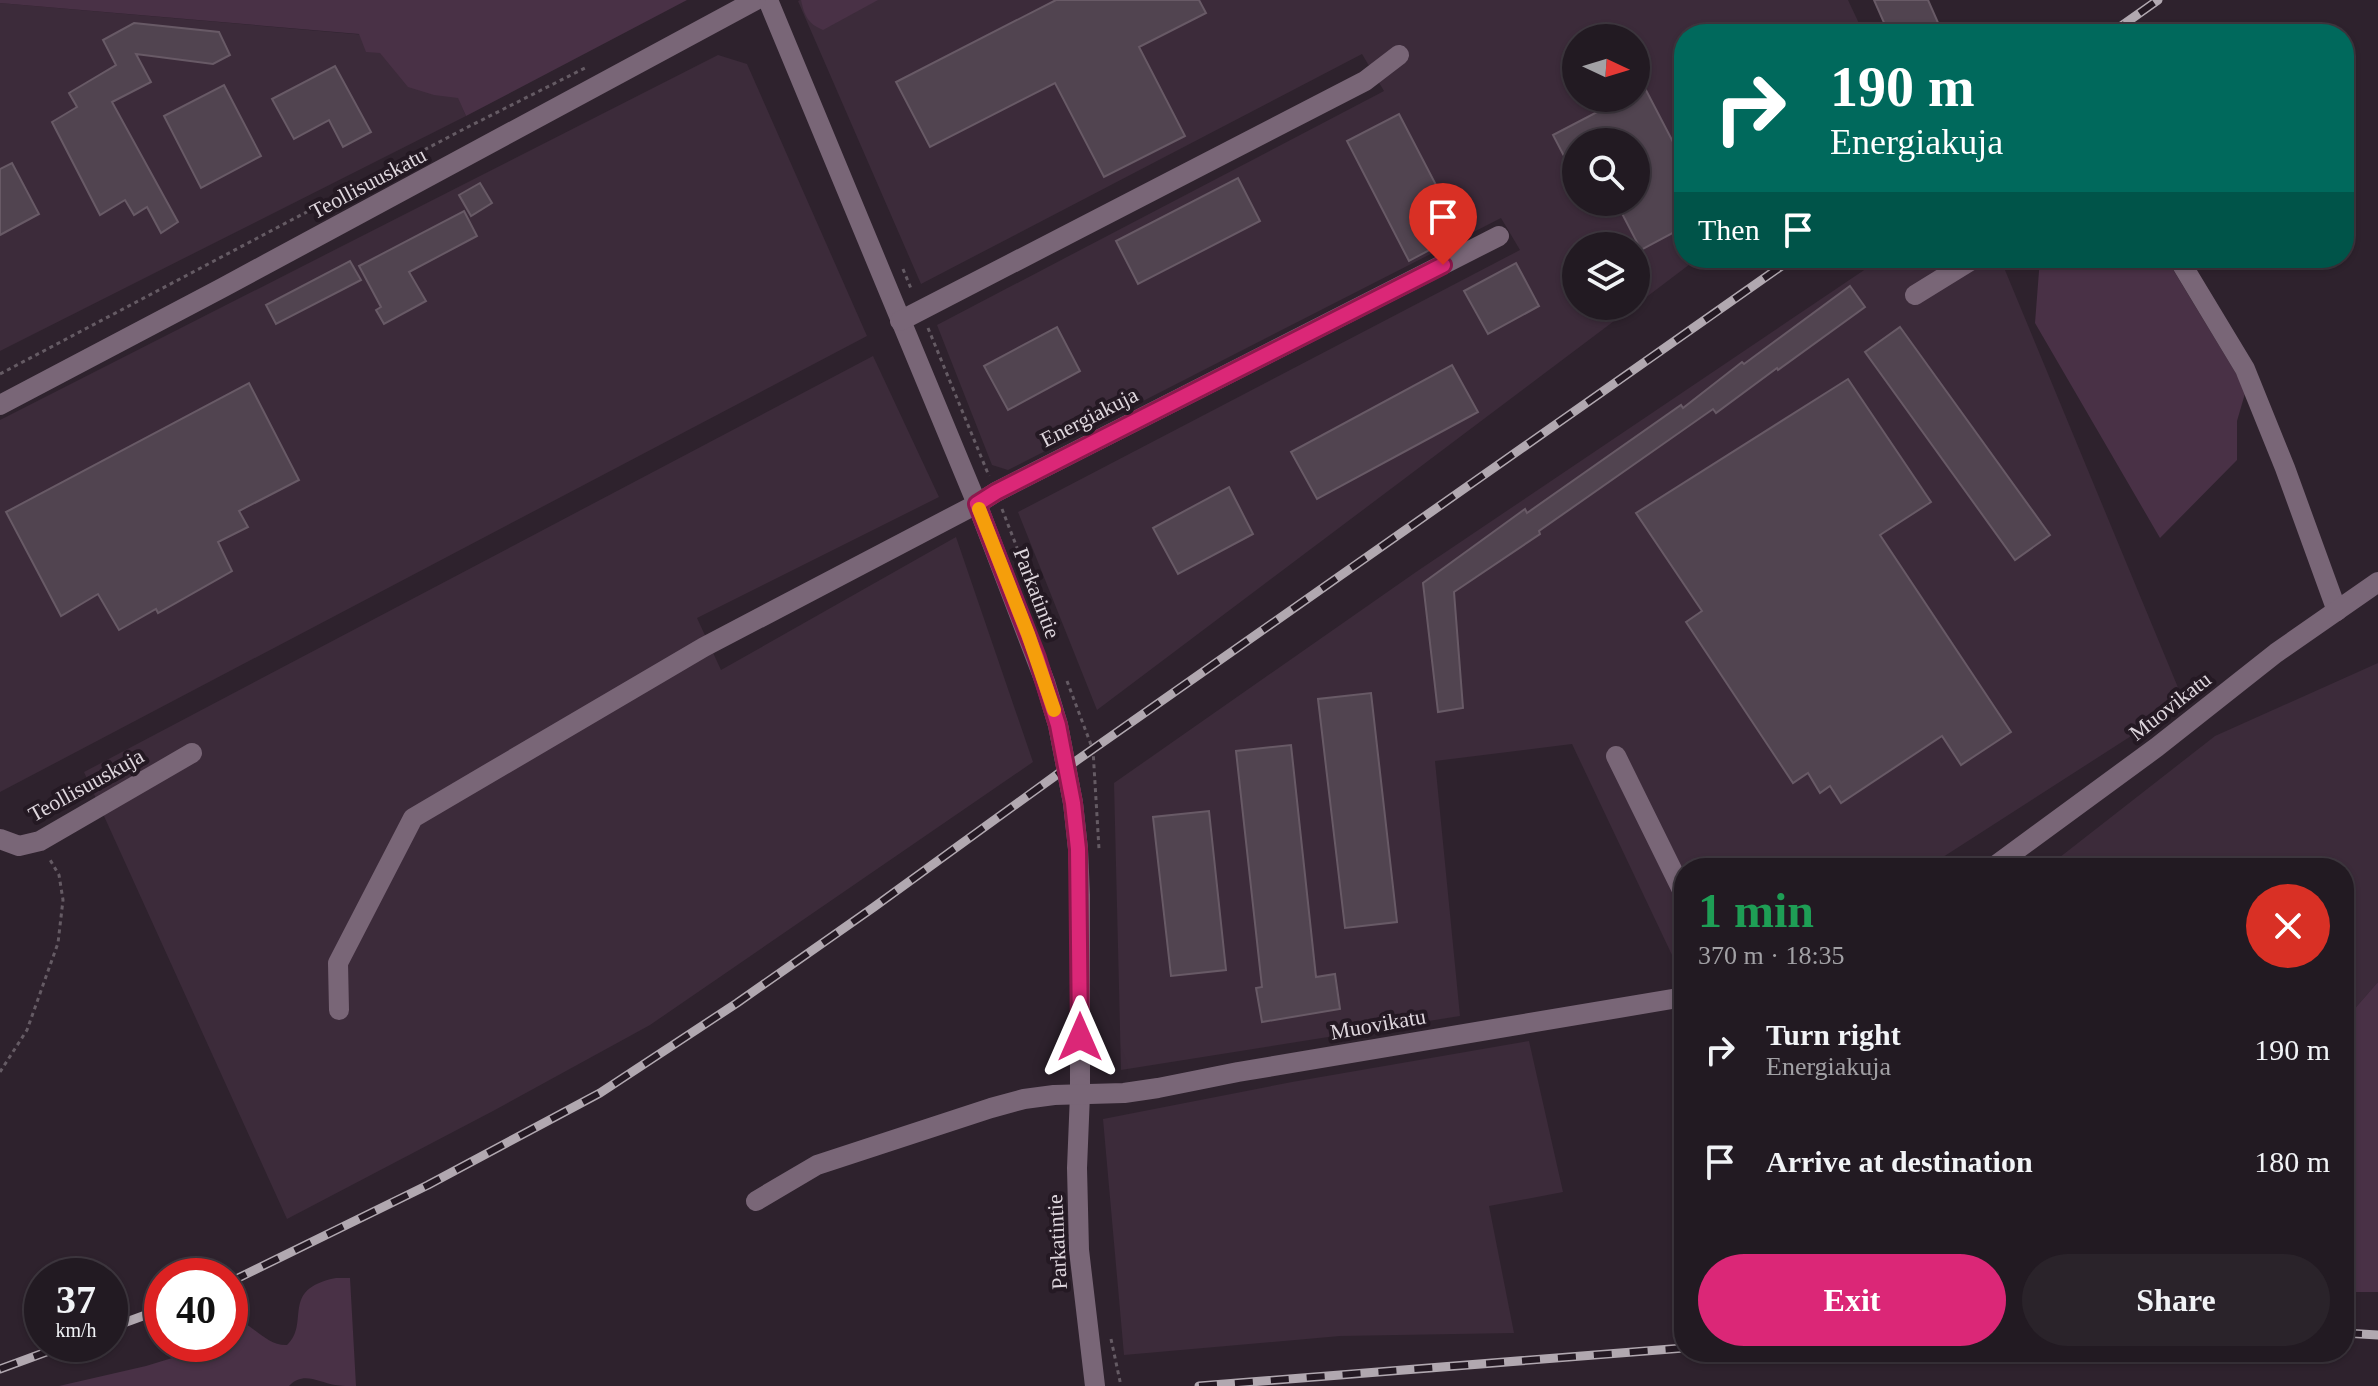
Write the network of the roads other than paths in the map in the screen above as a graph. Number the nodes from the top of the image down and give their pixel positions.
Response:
1 (756, 0) edge
2 (768, 0) edge
3 (1399, 55) dead end
4 (1499, 236) dead end
5 (1959, 268) edge
6 (2184, 268) edge
7 (1915, 295) dead end
8 (900, 321) junction
9 (0, 405) edge
10 (977, 504) junction
11 (2378, 582) edge
12 (2337, 611) junction
13 (192, 753) dead end
14 (1616, 756) dead end
15 (0, 839) edge
16 (2006, 858) edge
17 (1674, 874) edge
18 (1674, 999) edge
19 (339, 1010) dead end
20 (1080, 1094) junction
21 (756, 1201) dead end
22 (1095, 1386) edge

1 - 9 street, Teollisuuskatu
2 - 8 street, Parkatintie
3 - 8 street
4 - 10 street, Energiakuja
5 - 7 street
6 - 12 street
8 - 10 street, Parkatintie
10 - 19 street, Energiakuja
10 - 20 street, Parkatintie
11 - 12 street, Muovikatu
12 - 16 street, Muovikatu
13 - 15 street, Teollisuuskuja
14 - 17 street
18 - 20 street, Muovikatu
20 - 21 street, Muovikatu
20 - 22 street, Parkatintie

